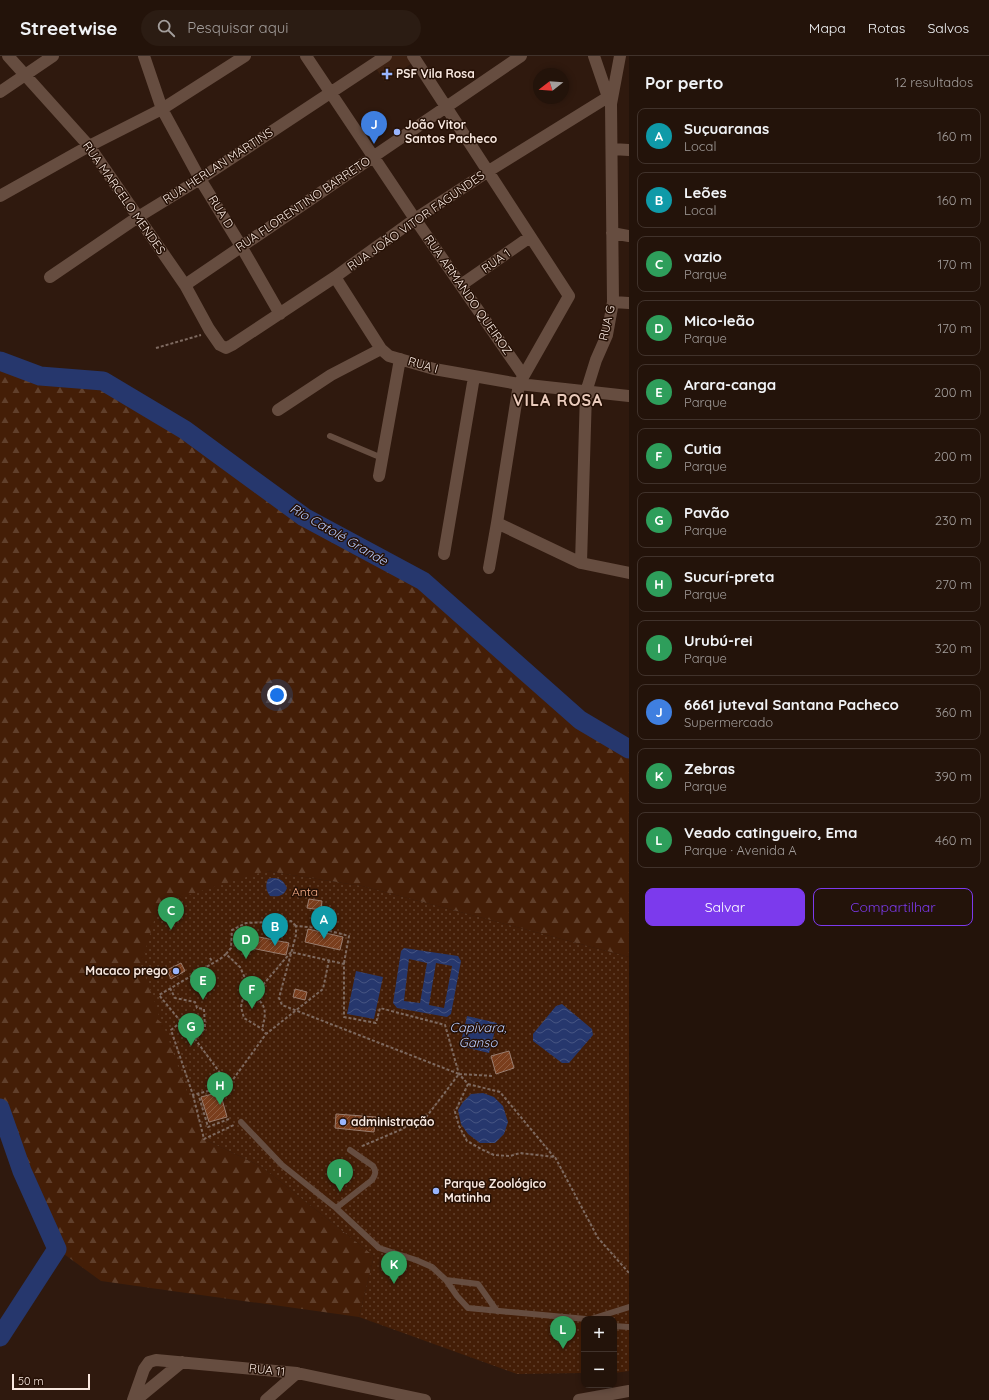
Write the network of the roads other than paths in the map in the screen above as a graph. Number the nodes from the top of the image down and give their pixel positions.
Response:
1 (8, 56) edge
2 (53, 56) edge
3 (144, 56) edge
4 (245, 56) edge
5 (306, 56) edge
6 (386, 56) edge
7 (413, 56) edge
8 (521, 56) edge
9 (594, 56) edge
10 (226, 62) edge
11 (623, 62) edge
12 (26, 76) junction
13 (0, 92) edge
14 (331, 93) junction
15 (610, 100) junction
16 (446, 106) junction
17 (162, 109) junction
18 (89, 146) junction
19 (612, 149) junction
20 (629, 150) edge
21 (374, 157) junction
22 (488, 172) junction
23 (200, 179) junction
24 (0, 196) edge
25 (138, 217) junction
26 (415, 220) junction
27 (612, 233) junction
28 (629, 236) edge
29 (530, 237) junction
30 (242, 246) junction
31 (50, 277) dead end
32 (335, 277) junction
33 (185, 285) junction
34 (461, 285) junction
35 (613, 302) junction
36 (629, 303) edge
37 (280, 314) junction
38 (226, 348) joint
39 (381, 349) junction
40 (400, 359) junction
41 (474, 377) junction
42 (521, 379) junction
43 (586, 392) junction
44 (629, 396) edge
45 (278, 410) dead end
46 (330, 436) dead end
47 (382, 458) junction
48 (379, 476) dead end
49 (497, 523) junction
50 (444, 554) dead end
51 (581, 563) junction
52 (489, 568) dead end
53 (629, 573) edge
54 (239, 1123) road end
55 (350, 1150) road end
56 (336, 1208) junction
57 (446, 1280) junction
58 (629, 1307) edge
59 (497, 1311) junction
60 (600, 1316) edge
61 (581, 1319) edge
62 (617, 1326) edge
63 (629, 1327) edge
64 (182, 1362) junction
65 (297, 1373) junction
66 (629, 1391) edge
67 (399, 1397) edge
68 (133, 1400) edge
69 (136, 1400) edge
70 (266, 1400) edge
71 (425, 1400) edge
72 (579, 1400) edge

1 - 12 street, RUA MARCELO MENDES
2 - 12 street
3 - 17 street, RUA D
4 - 10 street
5 - 14 street, RUA ARMANDO QUEIROZ
6 - 14 street, RUA HERLAN MARTINS
7 - 16 street
8 - 16 street, RUA FLORENTINO BARRETO
9 - 15 street
10 - 17 street
11 - 15 street
12 - 13 street
12 - 18 street, RUA MARCELO MENDES
14 - 21 street, RUA ARMANDO QUEIROZ
14 - 23 street, RUA HERLAN MARTINS
15 - 19 street, RUA G
15 - 22 street, RUA JOÃO VITOR FAGUNDES
16 - 21 street, RUA FLORENTINO BARRETO
16 - 22 street
17 - 18 street
17 - 23 street, RUA D
18 - 24 street
18 - 25 street, RUA MARCELO MENDES
19 - 20 street
19 - 27 street, RUA G
21 - 26 street, RUA ARMANDO QUEIROZ
21 - 30 street, RUA FLORENTINO BARRETO
22 - 26 street, RUA JOÃO VITOR FAGUNDES
22 - 29 street
23 - 25 street, RUA HERLAN MARTINS
23 - 30 street, RUA D
25 - 31 street, RUA HERLAN MARTINS
25 - 33 street, RUA MARCELO MENDES
26 - 32 street, RUA JOÃO VITOR FAGUNDES
26 - 34 street, RUA ARMANDO QUEIROZ
27 - 28 street
27 - 35 street, RUA G
29 - 34 street, RUA 1
29 - 42 street
30 - 33 street, RUA FLORENTINO BARRETO
30 - 37 street, RUA D
32 - 37 street, RUA JOÃO VITOR FAGUNDES
32 - 39 street
33 - 38 street, RUA MARCELO MENDES
34 - 42 street, RUA ARMANDO QUEIROZ
35 - 36 street
35 - 43 street, RUA G
37 - 38 street, RUA JOÃO VITOR FAGUNDES
39 - 40 street, RUA I
39 - 45 street
40 - 41 street, RUA I
40 - 47 street
41 - 42 street, RUA I
41 - 50 street
42 - 43 street, RUA I
42 - 49 street
43 - 44 street, RUA I
43 - 51 street, RUA G
46 - 47 lane
47 - 48 street
49 - 51 street
49 - 52 street
51 - 53 street
54 - 56 lane
55 - 56 lane
56 - 57 lane
57 - 59 lane
57 - 59 lane
58 - 60 lane
59 - 61 lane
62 - 63 lane
64 - 65 street, RUA 11
64 - 68 street, RUA 11
64 - 69 street
65 - 67 street, RUA 11
65 - 70 street
66 - 72 street
67 - 71 street, RUA 11

